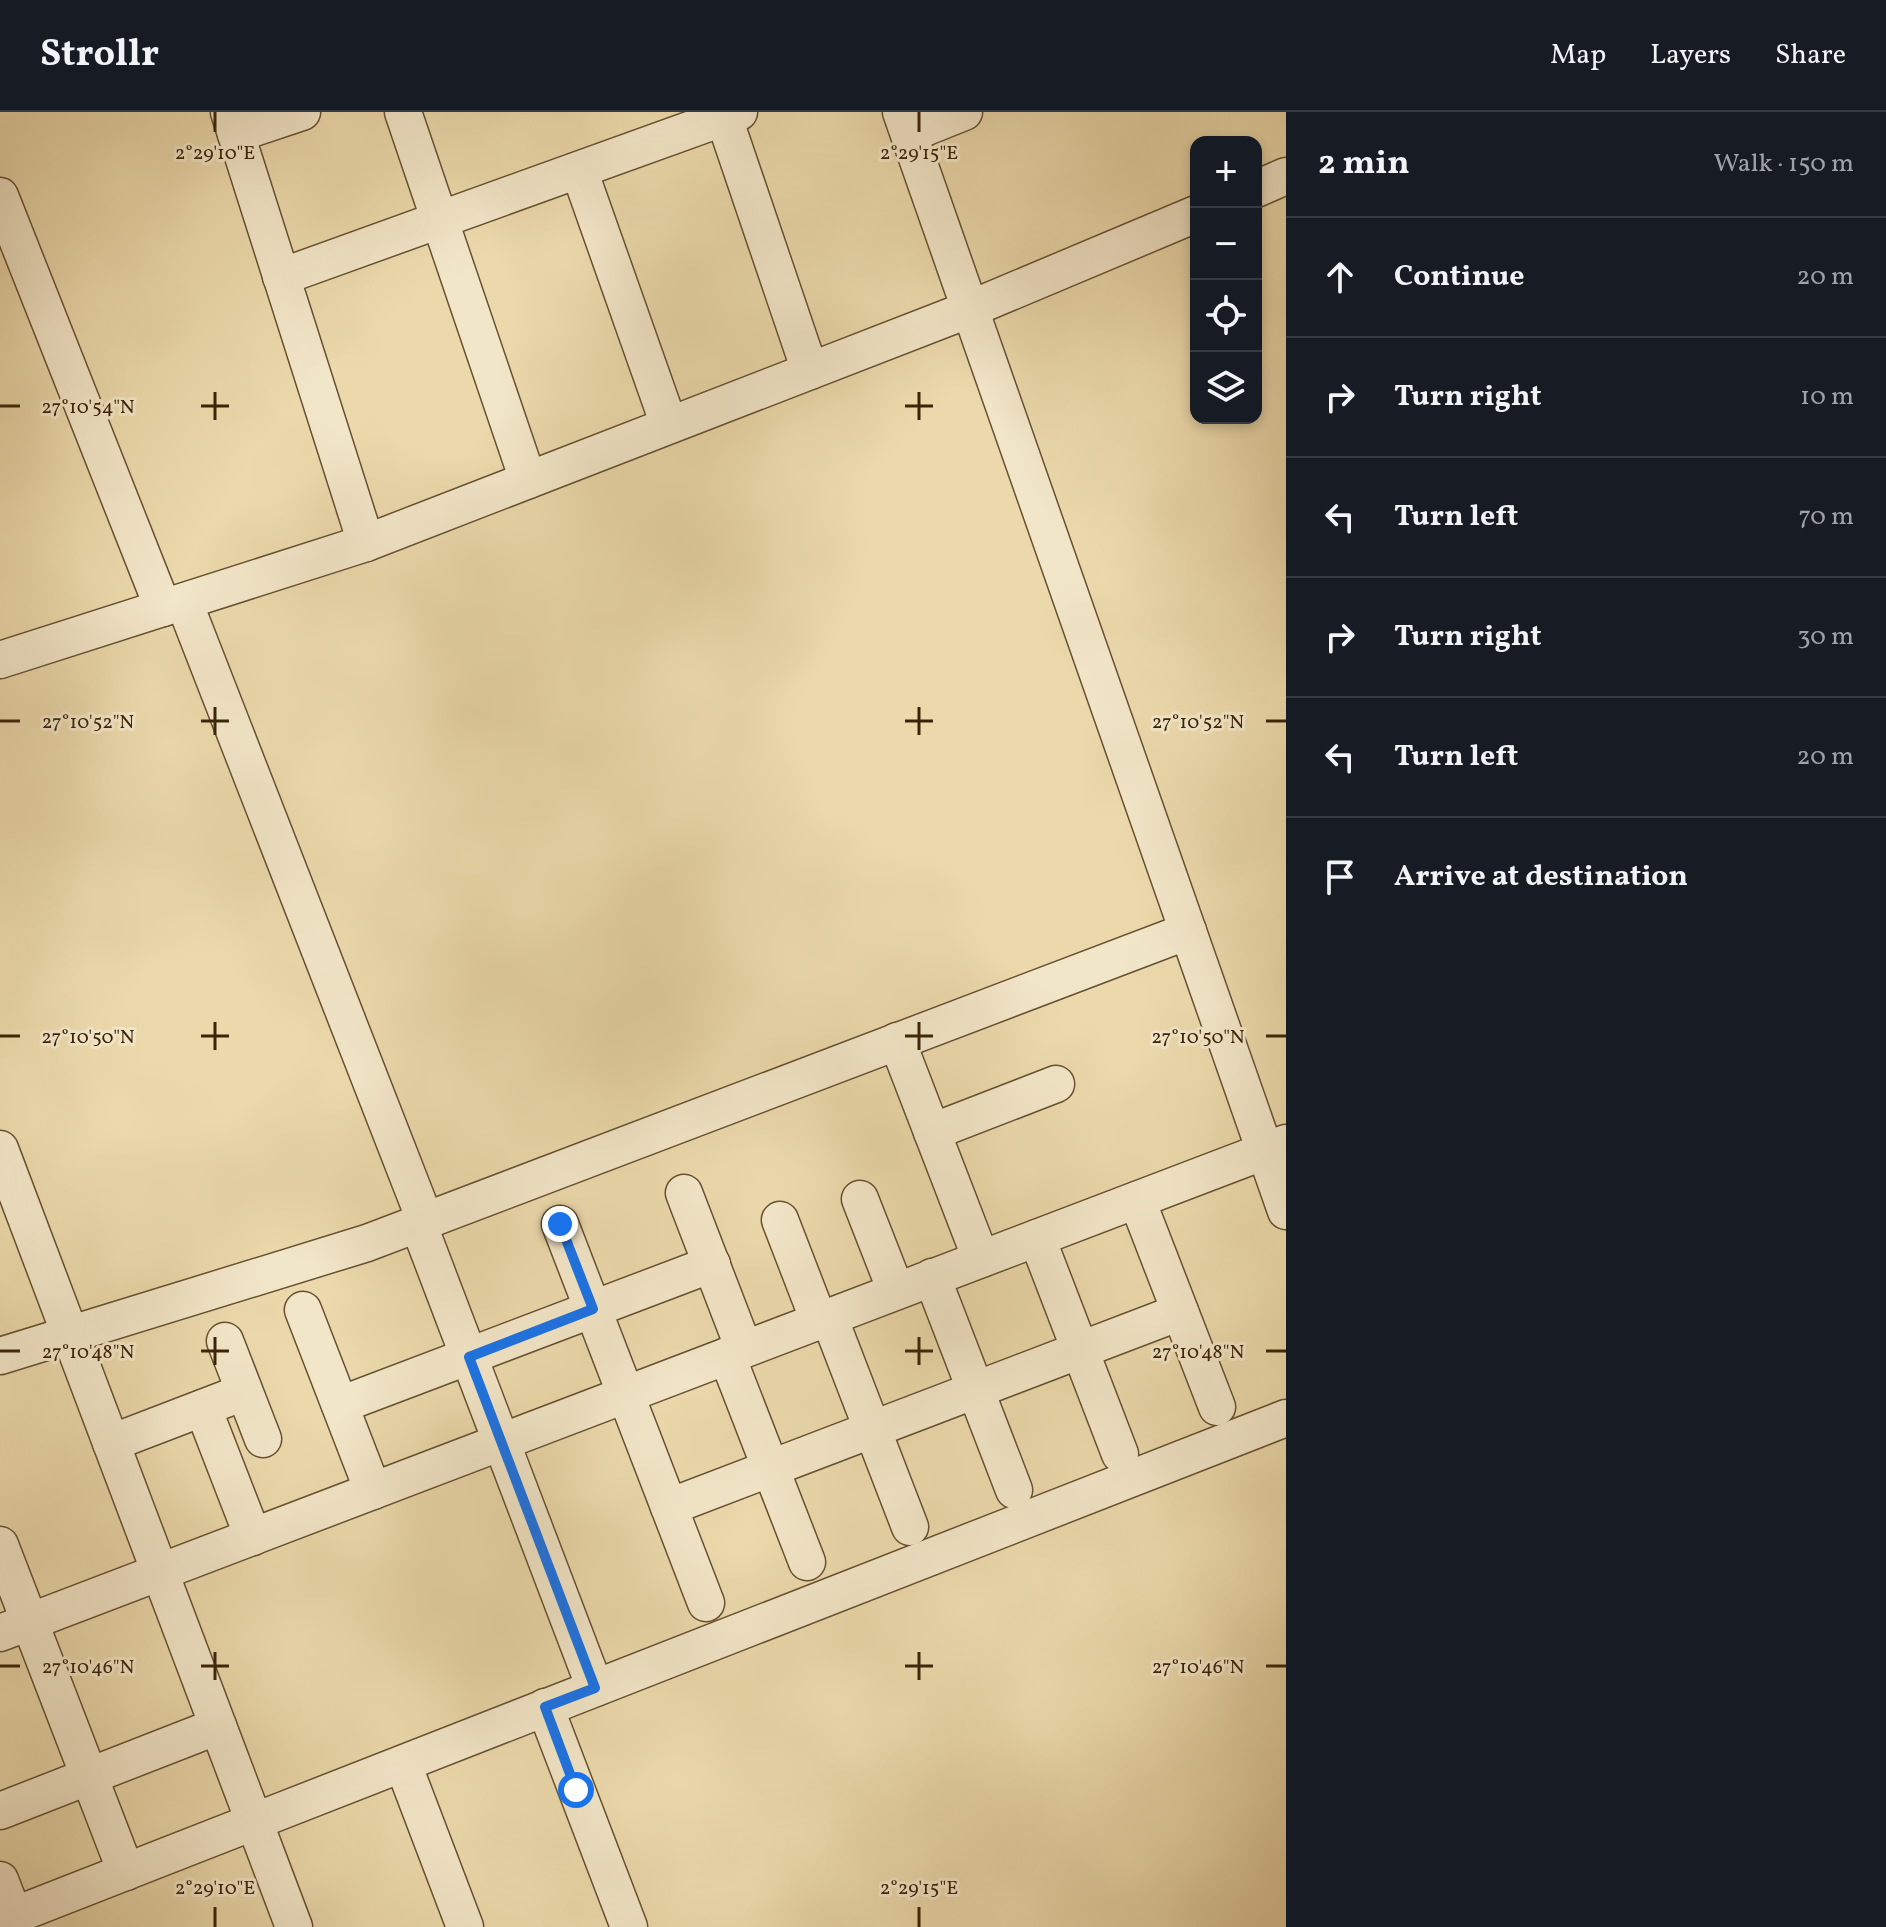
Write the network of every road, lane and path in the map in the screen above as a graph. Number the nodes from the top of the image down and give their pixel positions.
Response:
1 (302, 112) edge
2 (403, 112) edge
3 (964, 112) edge
4 (728, 114) edge
5 (232, 123) edge
6 (905, 123) edge
7 (579, 170) junction
8 (1286, 176) edge
9 (1262, 186) edge
10 (0, 196) edge
11 (1190, 217) edge
12 (440, 219) junction
13 (281, 277) junction
14 (970, 309) junction
15 (810, 371) junction
16 (669, 425) junction
17 (528, 480) junction
18 (366, 543) junction
19 (173, 605) junction
20 (0, 660) edge
21 (1188, 931) junction
22 (897, 1041) junction
23 (1056, 1084) dead end
24 (932, 1132) junction
25 (1276, 1147) edge
26 (0, 1149) edge
27 (684, 1193) dead end
28 (860, 1199) dead end
29 (1137, 1200) junction
30 (1286, 1211) edge
31 (780, 1220) dead end
32 (422, 1221) junction
33 (560, 1224) dead end
34 (1037, 1238) junction
35 (981, 1259) junction
36 (712, 1264) junction
37 (932, 1277) junction
38 (896, 1291) junction
39 (593, 1309) junction
40 (303, 1310) dead end
41 (1180, 1312) junction
42 (824, 1319) junction
43 (70, 1334) junction
44 (225, 1341) dead end
45 (1081, 1350) junction
46 (736, 1353) junction
47 (0, 1356) edge
48 (469, 1357) junction
49 (976, 1391) junction
50 (244, 1392) junction
51 (626, 1395) junction
52 (340, 1405) junction
53 (1217, 1407) dead end
54 (203, 1408) junction
55 (1286, 1418) edge
56 (873, 1430) junction
57 (263, 1439) dead end
58 (501, 1442) junction
59 (111, 1443) junction
60 (1120, 1454) dead end
61 (771, 1469) junction
62 (1014, 1490) dead end
63 (373, 1491) junction
64 (669, 1507) junction
65 (910, 1527) dead end
66 (253, 1537) junction
67 (0, 1545) edge
68 (807, 1562) dead end
69 (160, 1572) junction
70 (706, 1603) dead end
71 (15, 1628) edge
72 (595, 1688) junction
73 (545, 1707) junction
74 (218, 1726) junction
75 (403, 1764) junction
76 (89, 1776) junction
77 (0, 1811) edge
78 (254, 1821) junction
79 (126, 1872) junction
80 (0, 1880) edge
81 (7, 1918) edge
82 (294, 1927) edge
83 (465, 1927) edge
84 (629, 1927) edge

1 - 5 street
2 - 12 street
3 - 6 street
4 - 7 street
4 - 15 street
5 - 13 street
6 - 14 street
7 - 12 street
7 - 16 street
8 - 9 street
10 - 19 street
11 - 14 street
12 - 13 street
12 - 17 street
13 - 18 street
14 - 15 street
14 - 21 street
15 - 16 street
16 - 17 street
17 - 18 street
18 - 19 street
19 - 20 street
19 - 32 street
21 - 22 street
21 - 25 street
22 - 24 street
22 - 32 street
23 - 24 street
24 - 35 street
25 - 29 street
25 - 30 street
26 - 43 street
27 - 36 street
28 - 38 street
29 - 34 street
29 - 41 street
31 - 42 street
32 - 43 street
32 - 48 street
33 - 39 street
34 - 35 street
34 - 45 street
35 - 37 street
36 - 39 street
36 - 46 street
37 - 38 street
37 - 49 street
38 - 42 street
39 - 48 street
39 - 51 street
40 - 52 street
41 - 45 street
41 - 53 street
42 - 46 street
42 - 56 street
43 - 47 street
43 - 59 street
44 - 50 street
45 - 49 street
45 - 60 street
46 - 51 street
46 - 61 street
48 - 52 street
48 - 58 street
49 - 56 street
49 - 62 street
50 - 54 street
50 - 57 street
51 - 58 street
51 - 64 street
52 - 63 street
54 - 59 street
54 - 66 street
55 - 72 street
56 - 61 street
56 - 65 street
58 - 63 street
58 - 72 street
59 - 69 street
61 - 64 street
61 - 68 street
63 - 66 street
64 - 70 street
66 - 69 street
67 - 71 street
69 - 71 street
69 - 74 street
71 - 76 street
72 - 73 street
73 - 75 street
73 - 84 street
74 - 76 street
74 - 78 street
75 - 78 street
75 - 83 street
76 - 77 street
76 - 79 street
78 - 79 street
78 - 82 street
79 - 81 street
80 - 81 street

